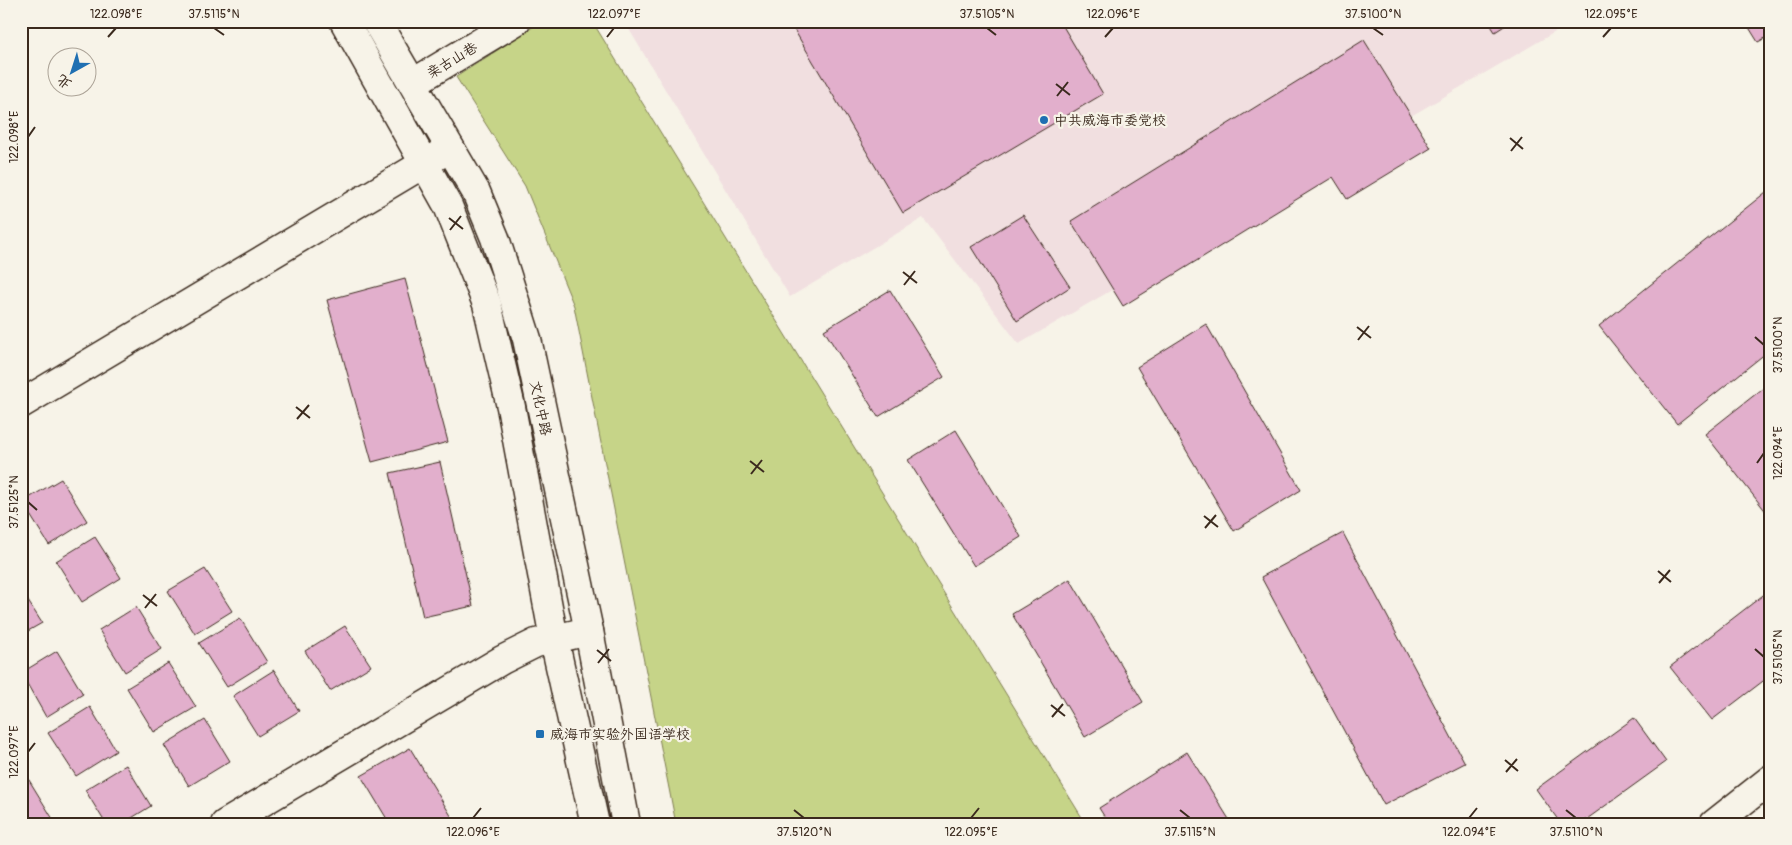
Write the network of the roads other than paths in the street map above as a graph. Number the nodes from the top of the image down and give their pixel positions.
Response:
1 (344, 21) edge
2 (376, 21) edge
3 (516, 21) edge
4 (413, 83) junction
5 (450, 148) junction
6 (423, 163) junction
7 (21, 404) edge
8 (589, 631) junction
9 (554, 639) junction
10 (1771, 779) edge
11 (225, 824) edge
12 (595, 824) edge
13 (626, 824) edge
14 (1714, 824) edge

1 - 6 main road
2 - 4 main road, 文化中路
3 - 4 main road, 亲古山巷
4 - 5 main road, 文化中路
5 - 6 main road
5 - 8 main road, 文化中路
6 - 7 main road
6 - 9 main road
8 - 9 main road
8 - 13 main road, 文化中路
9 - 11 main road
9 - 12 main road
10 - 14 main road

